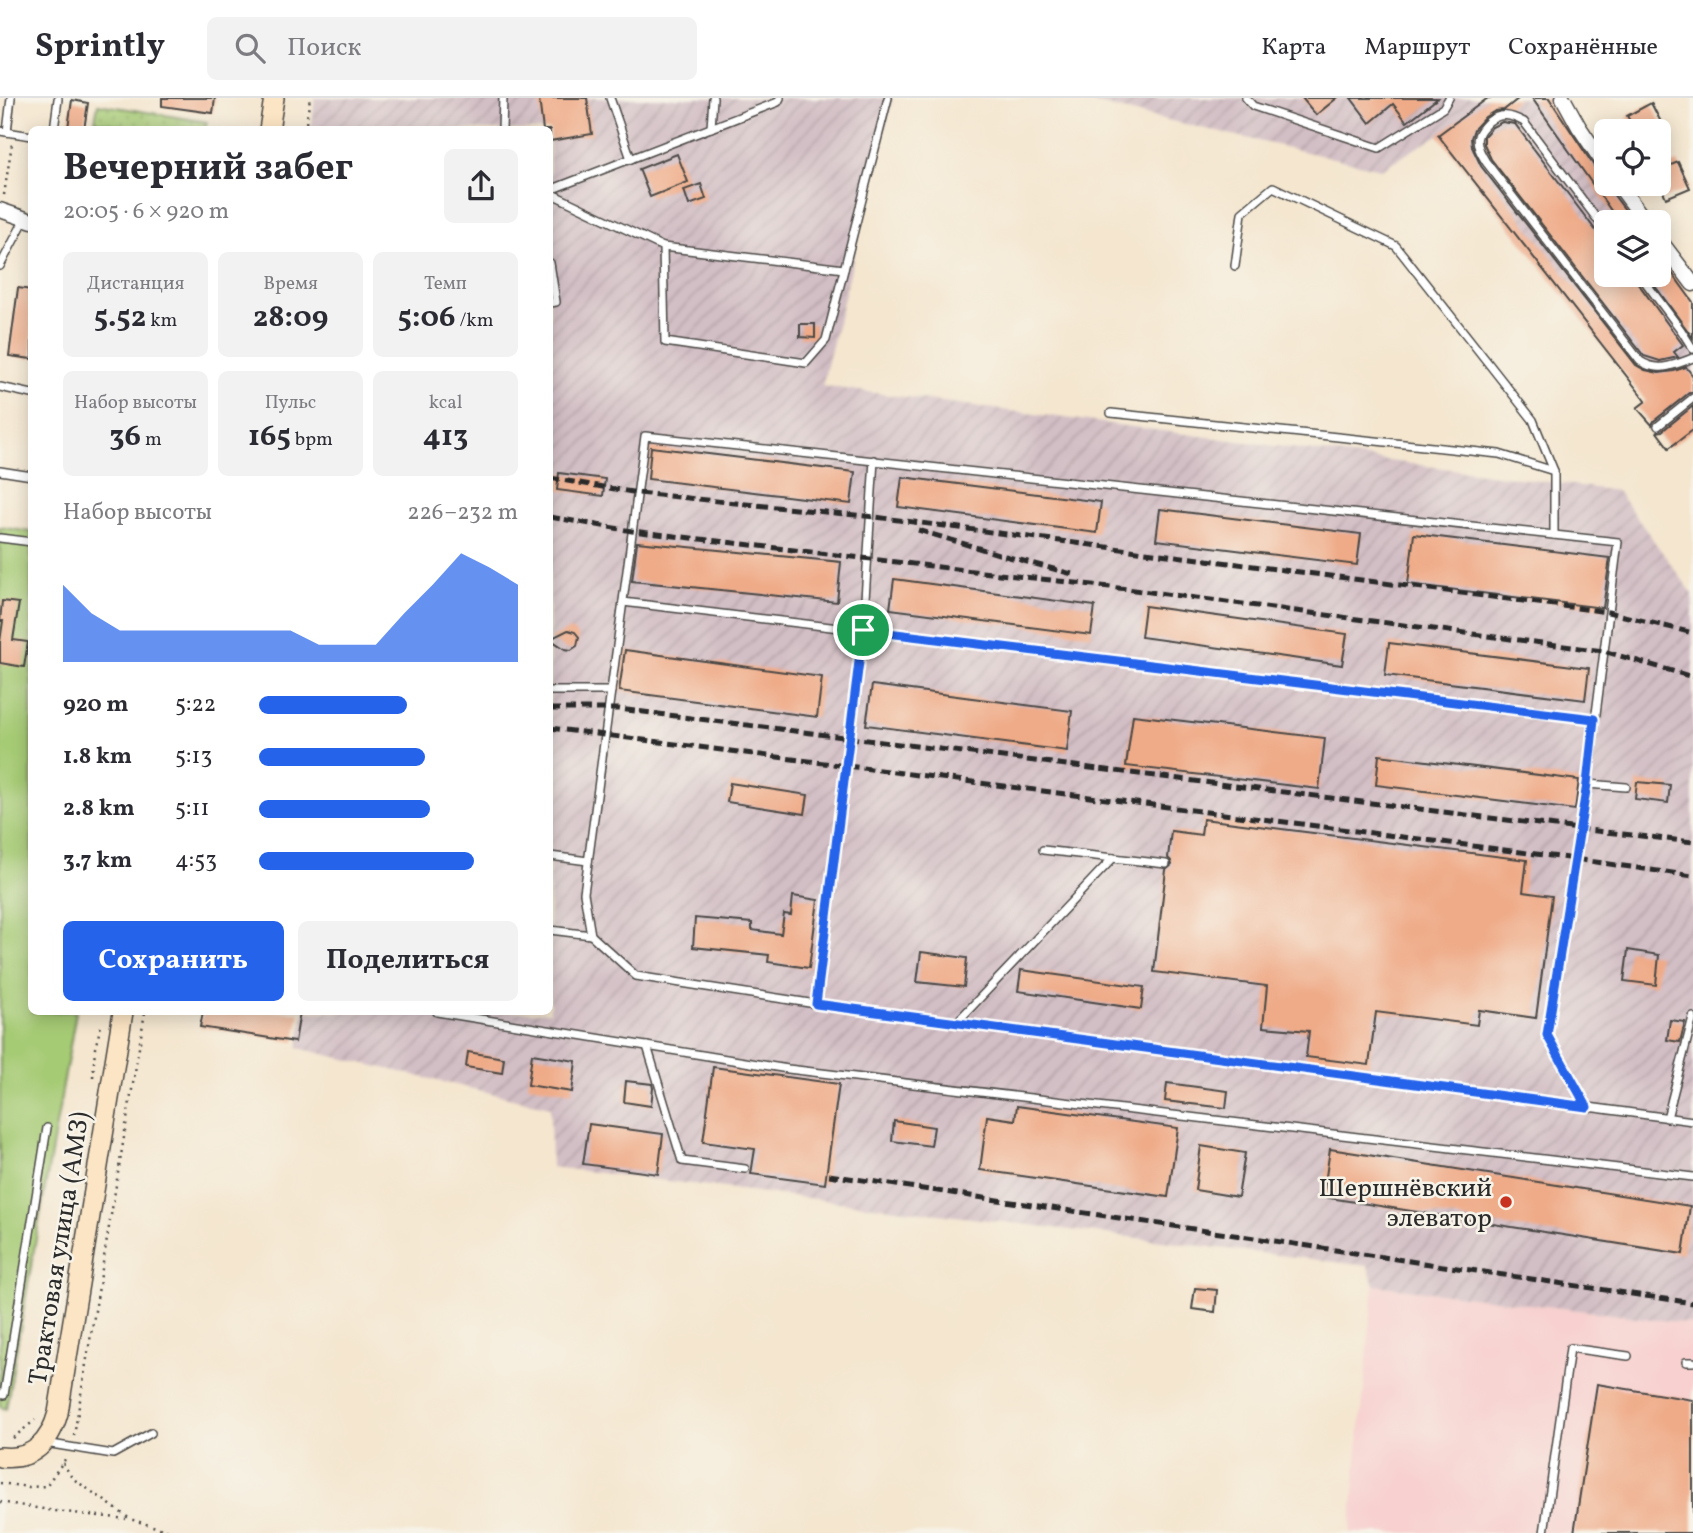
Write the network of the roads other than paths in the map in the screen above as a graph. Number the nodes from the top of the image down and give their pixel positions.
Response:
1 (11, 98) edge
2 (274, 98) edge
3 (503, 98) edge
4 (610, 98) edge
5 (713, 98) edge
6 (780, 98) edge
7 (888, 98) edge
8 (1246, 98) edge
9 (1450, 98) edge
10 (1563, 98) edge
11 (58, 99) edge
12 (55, 126) edge
13 (270, 126) edge
14 (502, 126) edge
15 (711, 128) junction
16 (7, 132) edge
17 (28, 135) edge
18 (1594, 149) edge
19 (631, 159) junction
20 (553, 190) edge
21 (553, 192) edge
22 (1, 211) edge
23 (1594, 215) edge
24 (28, 220) edge
25 (663, 247) junction
26 (1671, 255) edge
27 (0, 266) edge
28 (1235, 266) dead end
29 (844, 269) junction
30 (553, 282) edge
31 (1693, 284) edge
32 (1649, 287) edge
33 (553, 302) edge
34 (1693, 349) edge
35 (1693, 358) edge
36 (0, 387) edge
37 (28, 393) edge
38 (1693, 398) edge
39 (1111, 413) dead end
40 (1658, 426) dead end
41 (874, 460) junction
42 (0, 471) edge
43 (1554, 471) junction
44 (28, 475) edge
45 (1554, 535) junction
46 (0, 538) edge
47 (28, 542) edge
48 (623, 602) junction
49 (863, 630) junction
50 (553, 691) edge
51 (611, 691) junction
52 (1594, 719) junction
53 (1587, 784) junction
54 (1626, 788) dead end
55 (1043, 850) dead end
56 (553, 856) edge
57 (1113, 858) junction
58 (588, 861) junction
59 (1166, 864) dead end
60 (553, 930) edge
61 (591, 935) junction
62 (816, 1004) junction
63 (124, 1015) edge
64 (456, 1015) edge
65 (1693, 1017) edge
66 (957, 1022) junction
67 (648, 1046) junction
68 (1587, 1107) junction
69 (1667, 1118) junction
70 (1693, 1121) edge
71 (47, 1128) dead end
72 (745, 1169) dead end
73 (1693, 1177) edge
74 (1628, 1356) dead end
75 (2, 1395) edge
76 (151, 1433) dead end
77 (44, 1443) junction
78 (0, 1457) edge
79 (1544, 1533) edge

1 - 16 lane
2 - 13 street
3 - 14 lane
4 - 19 lane
5 - 15 lane
6 - 15 lane
7 - 29 lane
8 - 9 lane
10 - 18 street
11 - 12 lane
15 - 19 lane
16 - 17 lane
19 - 20 lane
21 - 25 lane
22 - 24 street
23 - 35 lane
24 - 27 lane
25 - 29 lane
25 - 29 lane
26 - 31 street
28 - 43 lane
30 - 33 lane
32 - 34 lane
36 - 37 lane
38 - 40 lane
39 - 43 lane
41 - 45 lane
41 - 48 lane
41 - 49 lane
42 - 44 lane
43 - 45 lane
45 - 52 lane
46 - 47 lane
48 - 49 lane
48 - 51 lane
49 - 52 lane
49 - 62 lane
50 - 51 lane
51 - 58 lane
52 - 53 lane
53 - 54 lane
53 - 68 lane
55 - 57 lane
56 - 58 lane
57 - 59 lane
57 - 66 lane
58 - 61 lane
60 - 61 lane
61 - 62 lane
62 - 66 lane
63 - 77 street, Трактовая улица (АМЗ)
64 - 67 lane
65 - 69 lane
66 - 68 lane
67 - 72 lane
67 - 73 lane
68 - 69 lane
69 - 70 lane
71 - 75 lane
74 - 79 lane
76 - 77 lane
77 - 78 street

